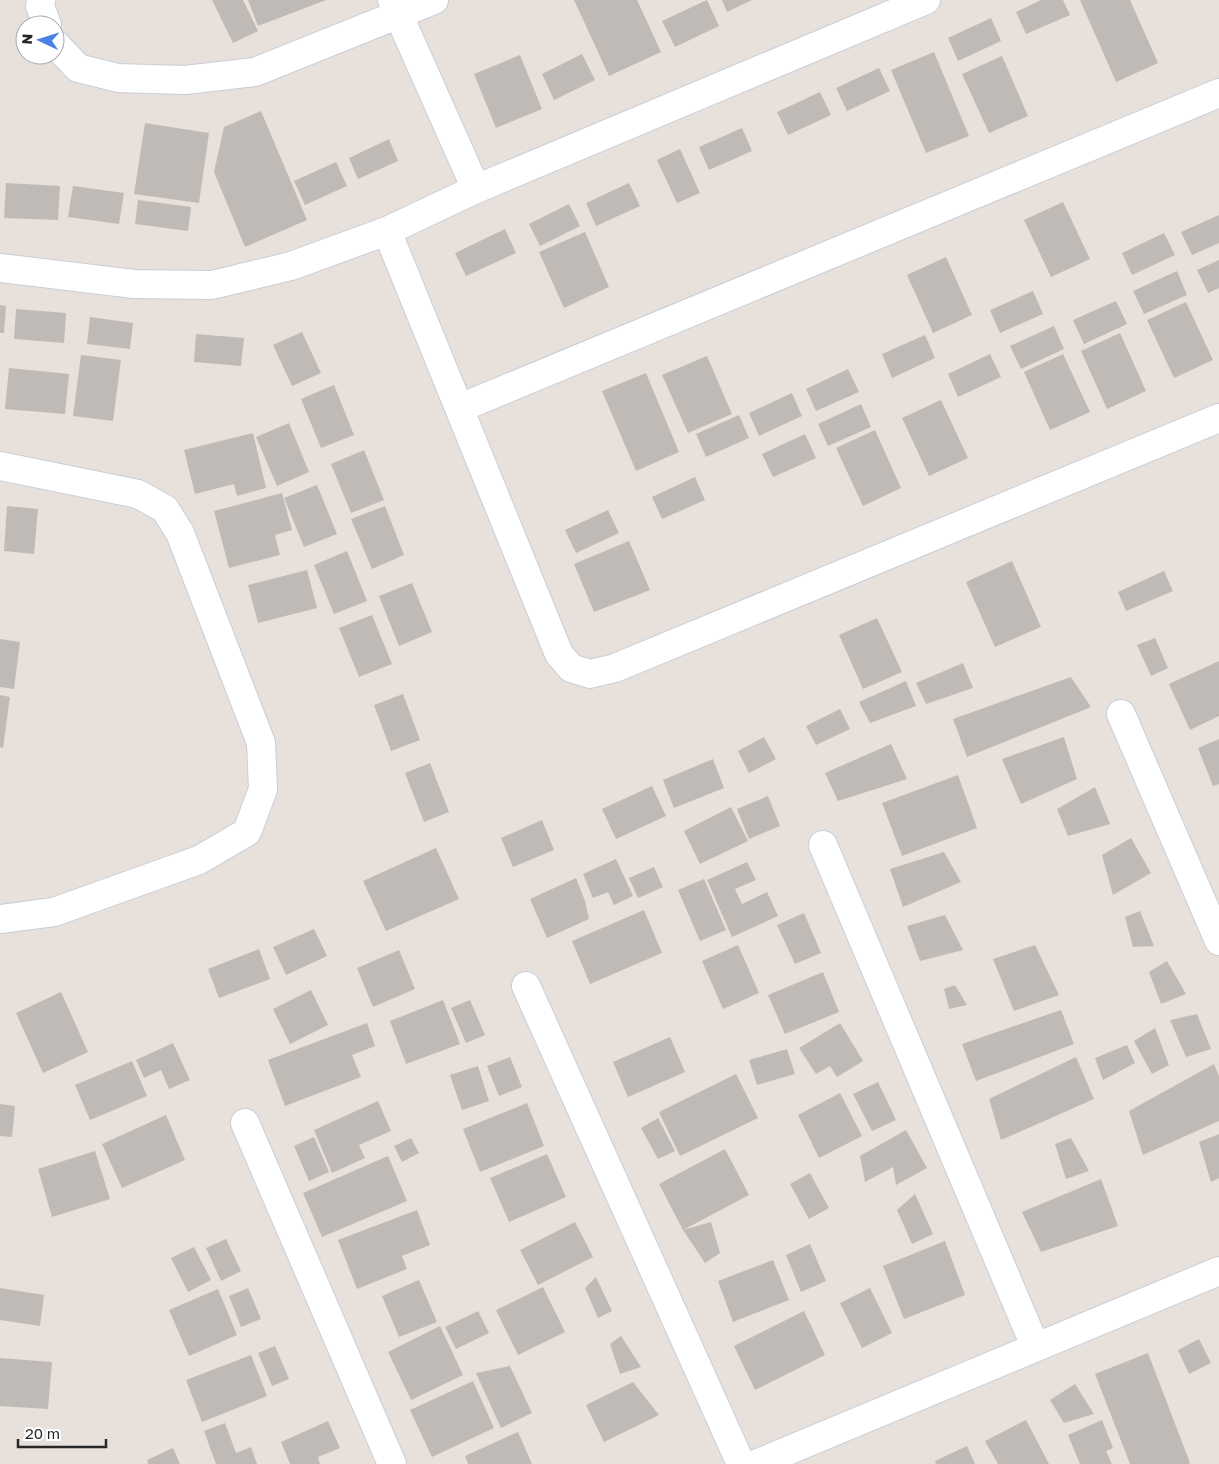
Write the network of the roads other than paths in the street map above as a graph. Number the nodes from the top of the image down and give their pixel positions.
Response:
1 (41, 0) edge
2 (434, 0) edge
3 (926, 0) edge
4 (395, 8) edge
5 (43, 15) edge
6 (65, 54) edge
7 (1219, 93) edge
8 (476, 189) junction
9 (388, 231) junction
10 (0, 268) edge
11 (460, 408) junction
12 (1219, 418) edge
13 (0, 466) edge
14 (1121, 714) dead end
15 (823, 845) dead end
16 (0, 919) edge
17 (1219, 941) edge
18 (526, 986) dead end
19 (244, 1123) dead end
20 (1219, 1271) edge
21 (1036, 1346) junction
22 (392, 1464) edge
23 (740, 1464) edge
24 (756, 1464) edge

1 - 5 street
2 - 4 street
3 - 8 street
4 - 6 street
4 - 8 street
7 - 11 street
8 - 9 street
9 - 10 street
9 - 11 street
11 - 12 street
13 - 16 street
14 - 17 street
15 - 21 street
18 - 23 street
19 - 22 street
20 - 21 street
21 - 24 street

